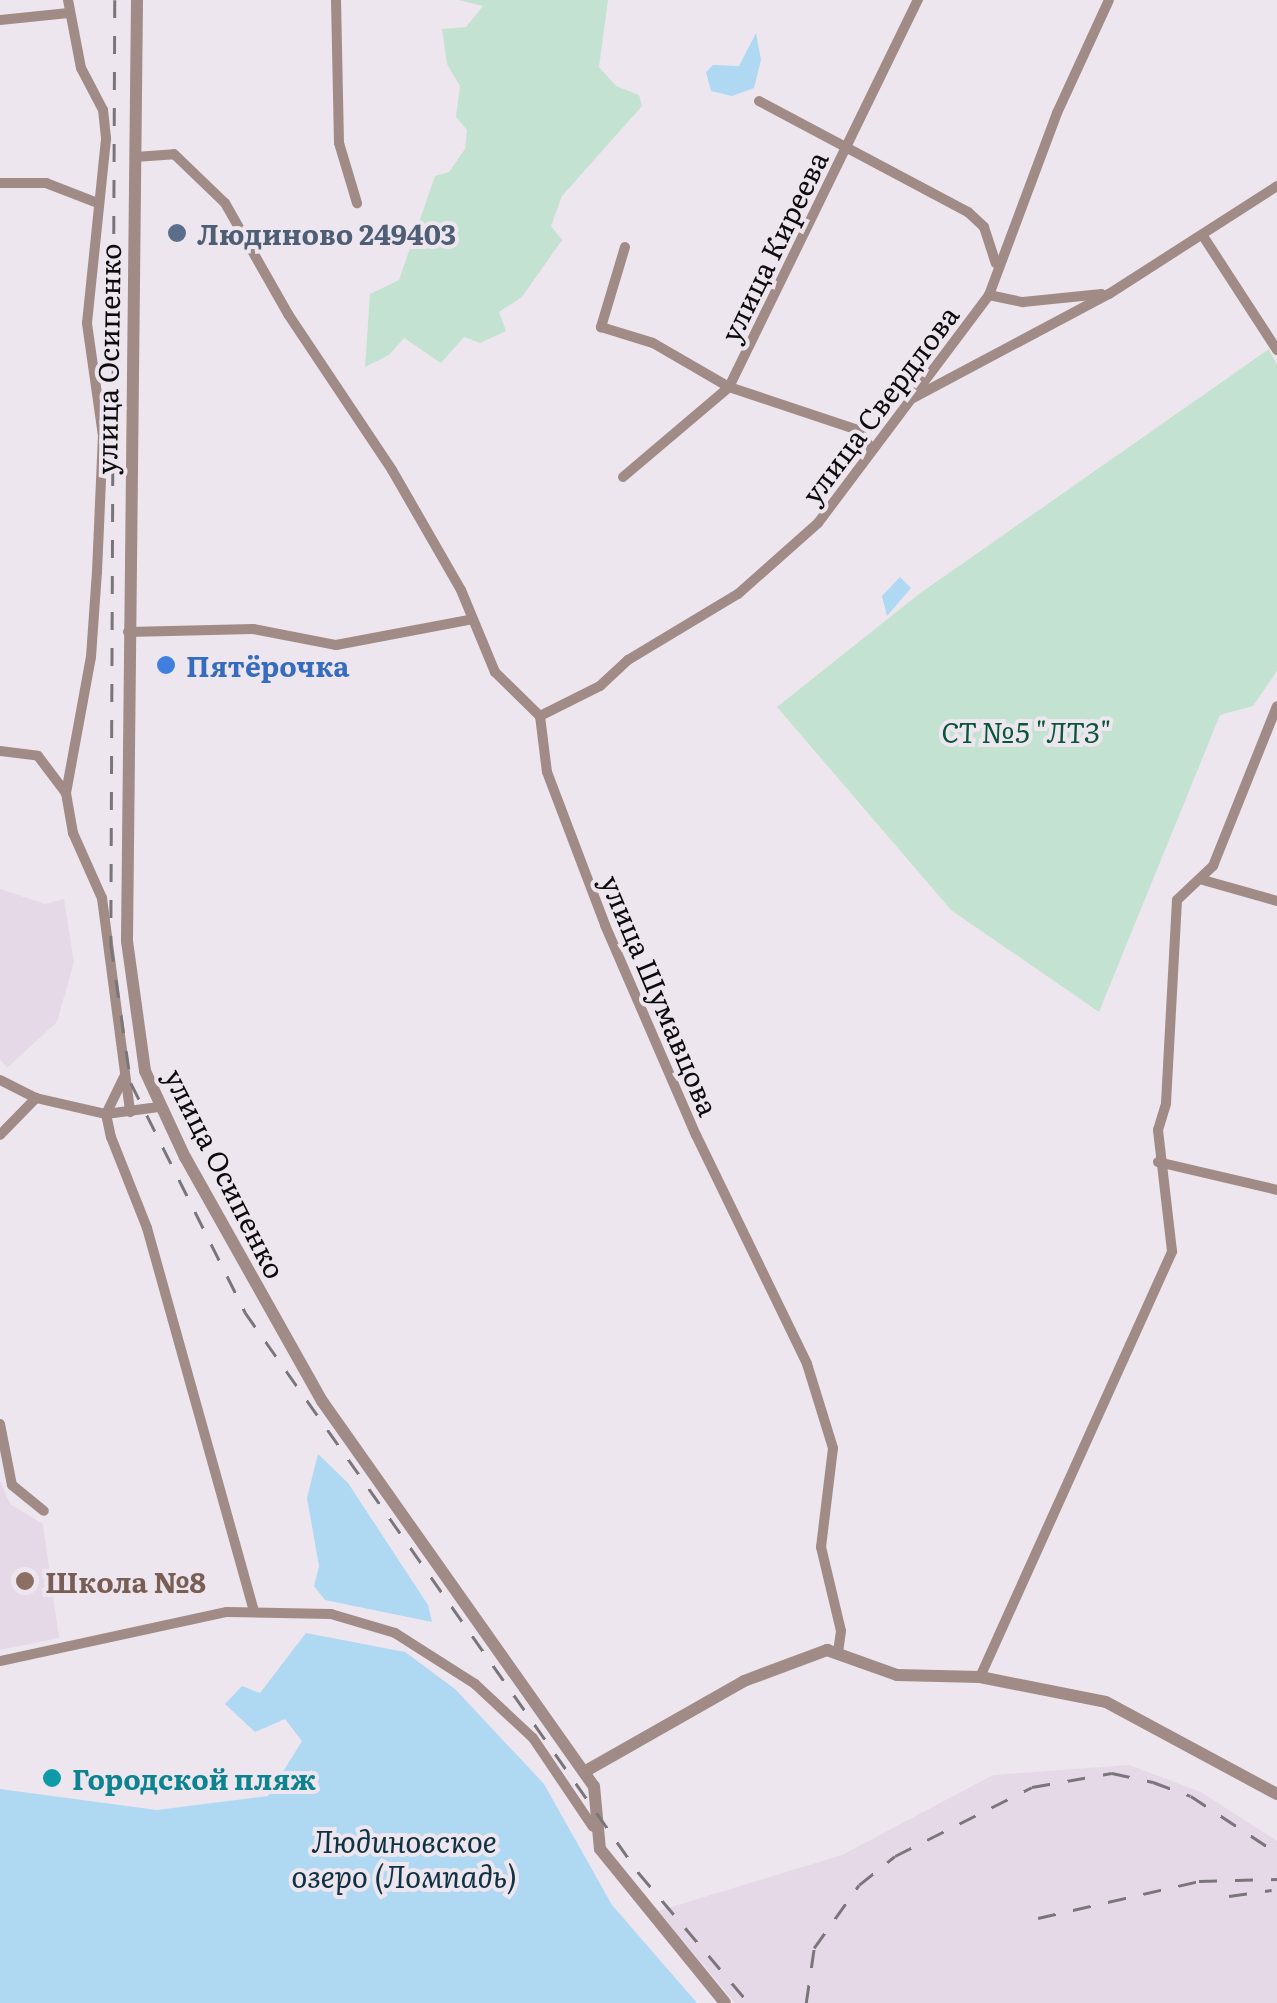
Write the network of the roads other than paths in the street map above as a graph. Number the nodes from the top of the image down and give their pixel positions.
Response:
1 (68, 0) edge
2 (137, 0) edge
3 (336, 0) edge
4 (918, 0) edge
5 (1110, 0) edge
6 (69, 13) junction
7 (0, 20) edge
8 (759, 101) dead end
9 (846, 150) junction
10 (135, 157) junction
11 (0, 183) edge
12 (1277, 186) edge
13 (95, 202) junction
14 (356, 203) dead end
15 (1203, 236) junction
16 (626, 247) dead end
17 (996, 263) junction
18 (1109, 294) junction
19 (989, 295) junction
20 (1277, 350) edge
21 (729, 388) junction
22 (908, 401) junction
23 (872, 450) junction
24 (623, 477) dead end
25 (468, 620) junction
26 (128, 632) junction
27 (1277, 706) edge
28 (540, 716) junction
29 (0, 751) edge
30 (66, 792) junction
31 (1203, 880) junction
32 (1277, 901) edge
33 (124, 1077) junction
34 (0, 1080) edge
35 (36, 1098) junction
36 (159, 1107) junction
37 (130, 1112) junction
38 (106, 1114) junction
39 (0, 1135) edge
40 (1158, 1162) junction
41 (1277, 1190) edge
42 (0, 1424) edge
43 (44, 1512) dead end
44 (254, 1610) junction
45 (838, 1652) junction
46 (0, 1661) edge
47 (980, 1678) junction
48 (584, 1772) junction
49 (1277, 1794) edge
50 (593, 1827) junction
51 (725, 2003) edge

1 - 6 street
2 - 10 street, улица Осипенко
3 - 14 street
4 - 9 street, улица Киреева
5 - 17 street, улица Свердлова
6 - 7 street
6 - 13 street
8 - 9 street
9 - 17 street
9 - 21 street, улица Киреева
10 - 25 street
10 - 26 street, улица Осипенко
11 - 13 street
12 - 15 street
13 - 30 street
15 - 18 street
15 - 20 street
16 - 21 street
17 - 19 street, улица Свердлова
18 - 19 street
18 - 22 street
19 - 22 street, улица Свердлова
21 - 23 street
21 - 24 street, улица Киреева
22 - 23 street, улица Свердлова
23 - 28 street, улица Свердлова
25 - 26 street
25 - 28 street
26 - 36 street, улица Осипенко
27 - 31 street
28 - 45 street, улица Шумавцова
29 - 30 street
30 - 33 street
31 - 32 street
31 - 40 street
33 - 37 street
33 - 38 street, улица Осипенко
34 - 35 street
35 - 38 street
35 - 39 street
36 - 37 street
36 - 48 street, улица Осипенко
37 - 38 street
38 - 44 street
40 - 41 street
40 - 47 street
42 - 43 street
44 - 46 street
44 - 50 street
45 - 47 street
45 - 48 street
47 - 49 street
48 - 50 street, улица Осипенко
50 - 51 street, улица Осипенко

